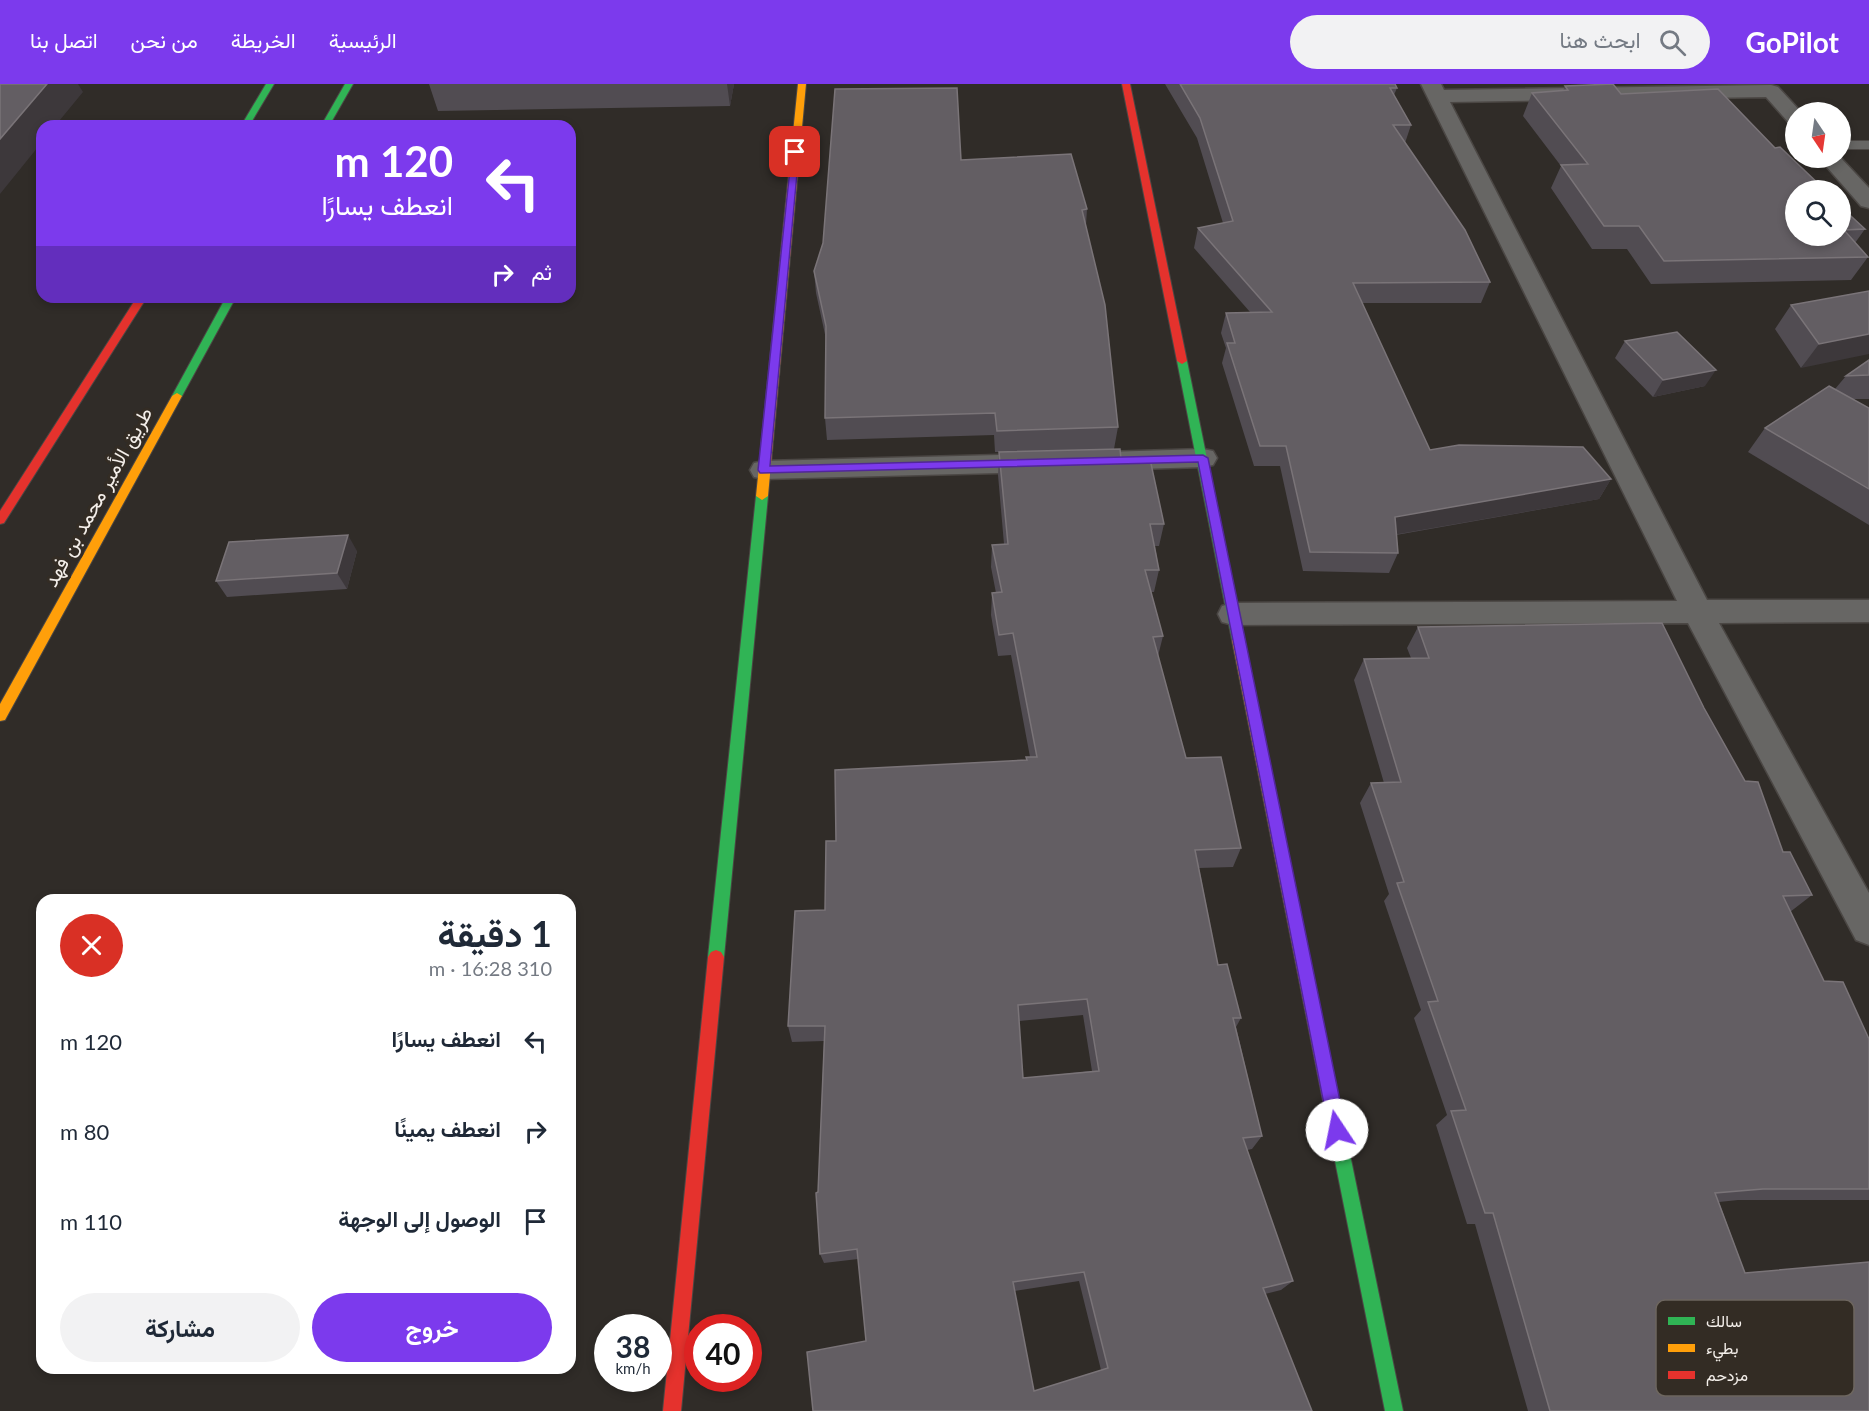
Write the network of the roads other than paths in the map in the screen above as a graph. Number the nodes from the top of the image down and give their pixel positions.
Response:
1 (270, 84) edge
2 (348, 84) edge
3 (802, 84) edge
4 (1126, 84) edge
5 (1435, 90) edge
6 (1785, 107) edge
7 (248, 120) edge
8 (328, 120) edge
9 (1869, 144) edge
10 (1851, 145) edge
11 (1839, 168) edge
12 (1869, 201) edge
13 (138, 303) edge
14 (228, 303) edge
15 (1203, 458) junction
16 (764, 470) junction
17 (0, 520) edge
18 (1697, 611) junction
19 (1869, 611) edge
20 (1233, 614) junction
21 (0, 716) edge
22 (1869, 928) edge
23 (672, 1411) edge
24 (1394, 1411) edge

1 - 7 street
2 - 8 street
3 - 16 street
4 - 15 street
5 - 6 street
5 - 18 street
9 - 10 lane
11 - 12 street
13 - 17 street
14 - 21 street, طريق الأمير محمد بن فهد
15 - 16 street
15 - 20 street
16 - 23 street
18 - 19 street
18 - 20 street
18 - 22 street
20 - 24 street

